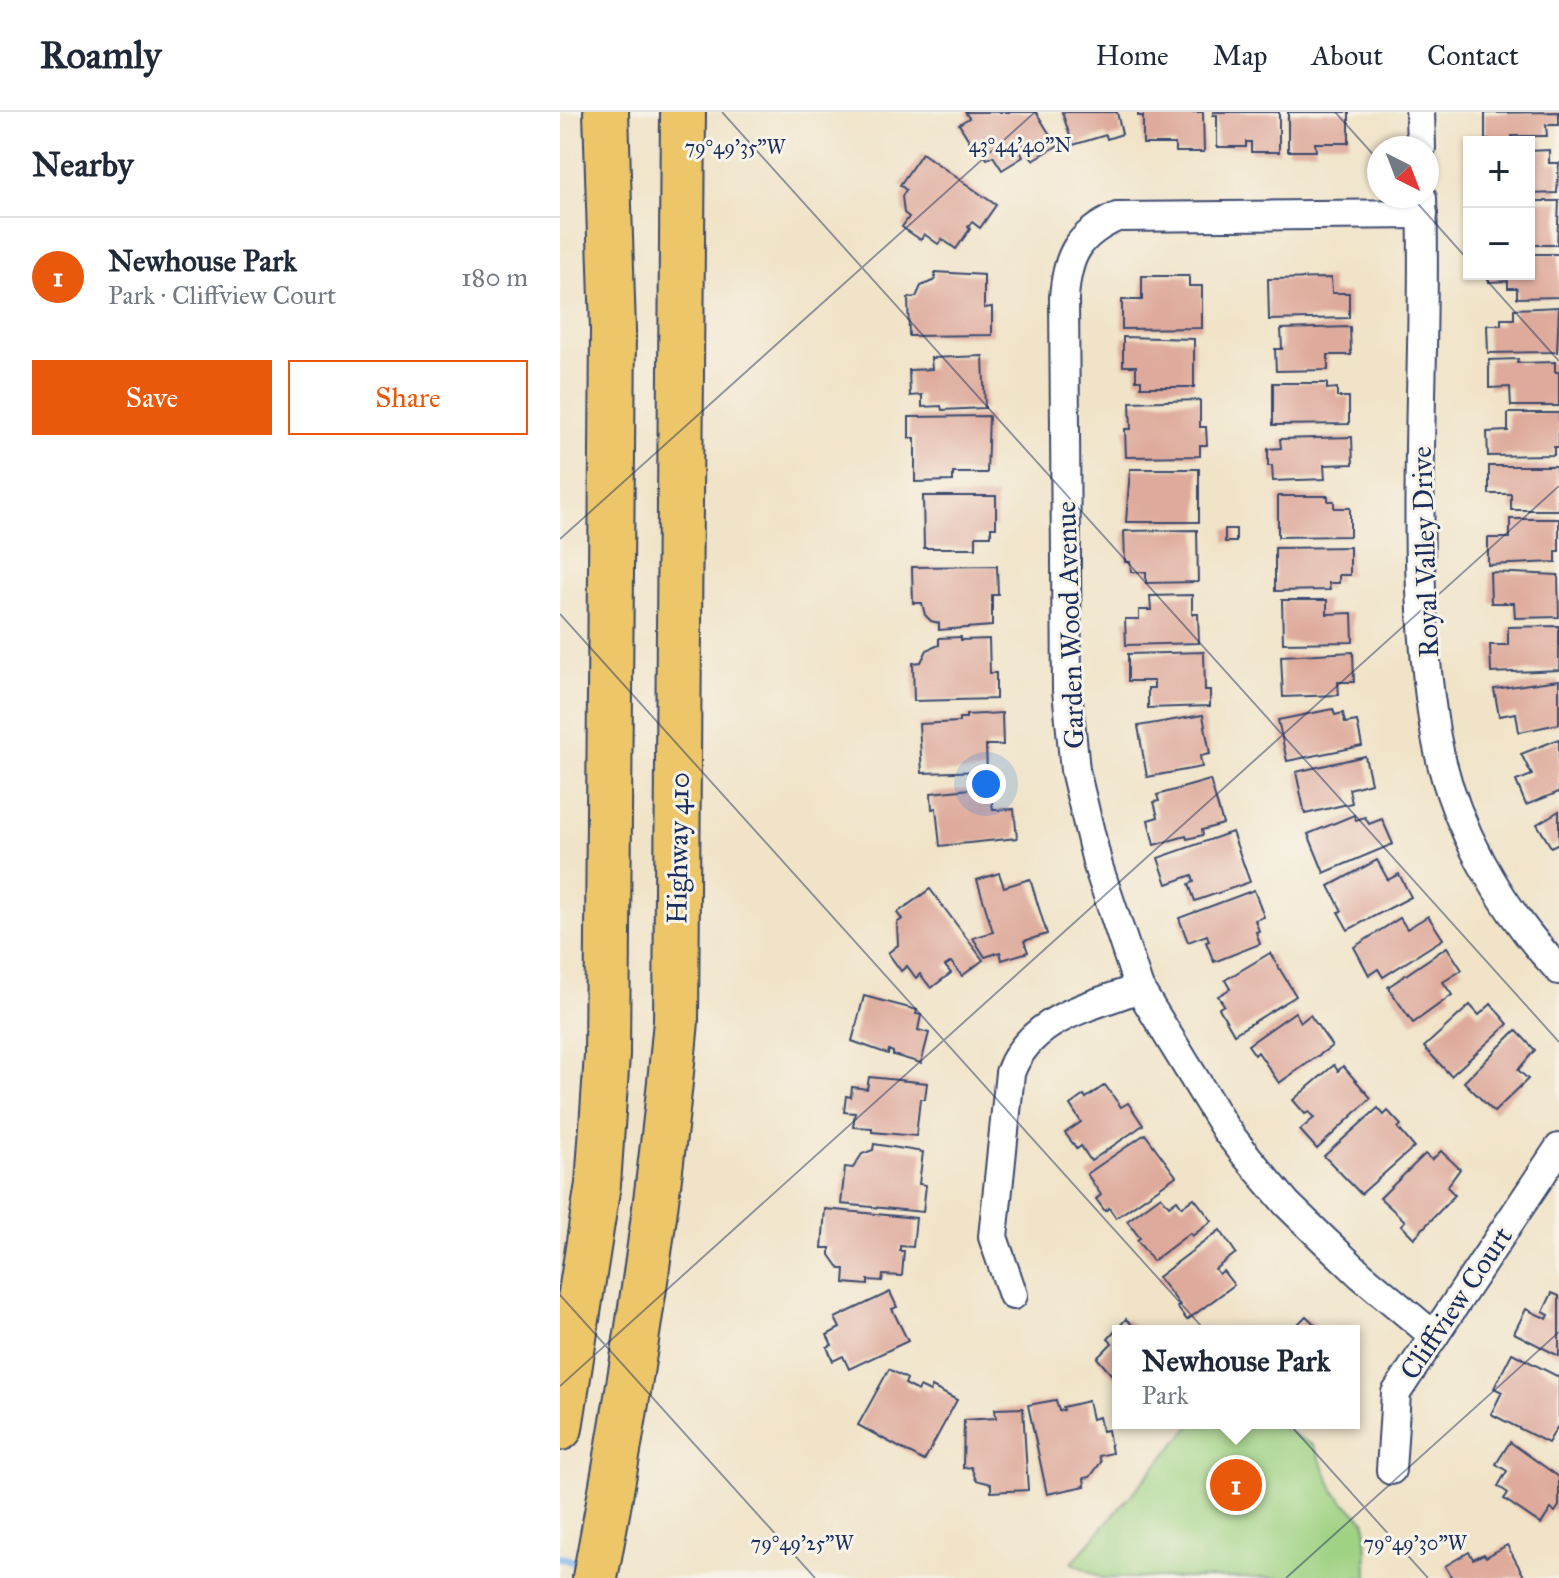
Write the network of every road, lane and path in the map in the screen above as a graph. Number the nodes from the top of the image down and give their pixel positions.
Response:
1 (606, 112) edge
2 (1420, 112) edge
3 (684, 114) edge
4 (1421, 136) edge
5 (1367, 207) edge
6 (1422, 208) edge
7 (1559, 970) edge
8 (1139, 988) junction
9 (1559, 1148) edge
10 (1013, 1295) dead end
11 (1434, 1336) junction
12 (562, 1417) edge
13 (1391, 1470) dead end
14 (595, 1578) edge

1 - 12 highway
2 - 4 street
3 - 14 highway, Highway 410
5 - 8 street, Garden Wood Avenue
6 - 7 street, Royal Valley Drive
8 - 10 street
8 - 11 street, Garden Wood Avenue
9 - 11 street, Cliffview Court
11 - 13 street, Cliffview Court

